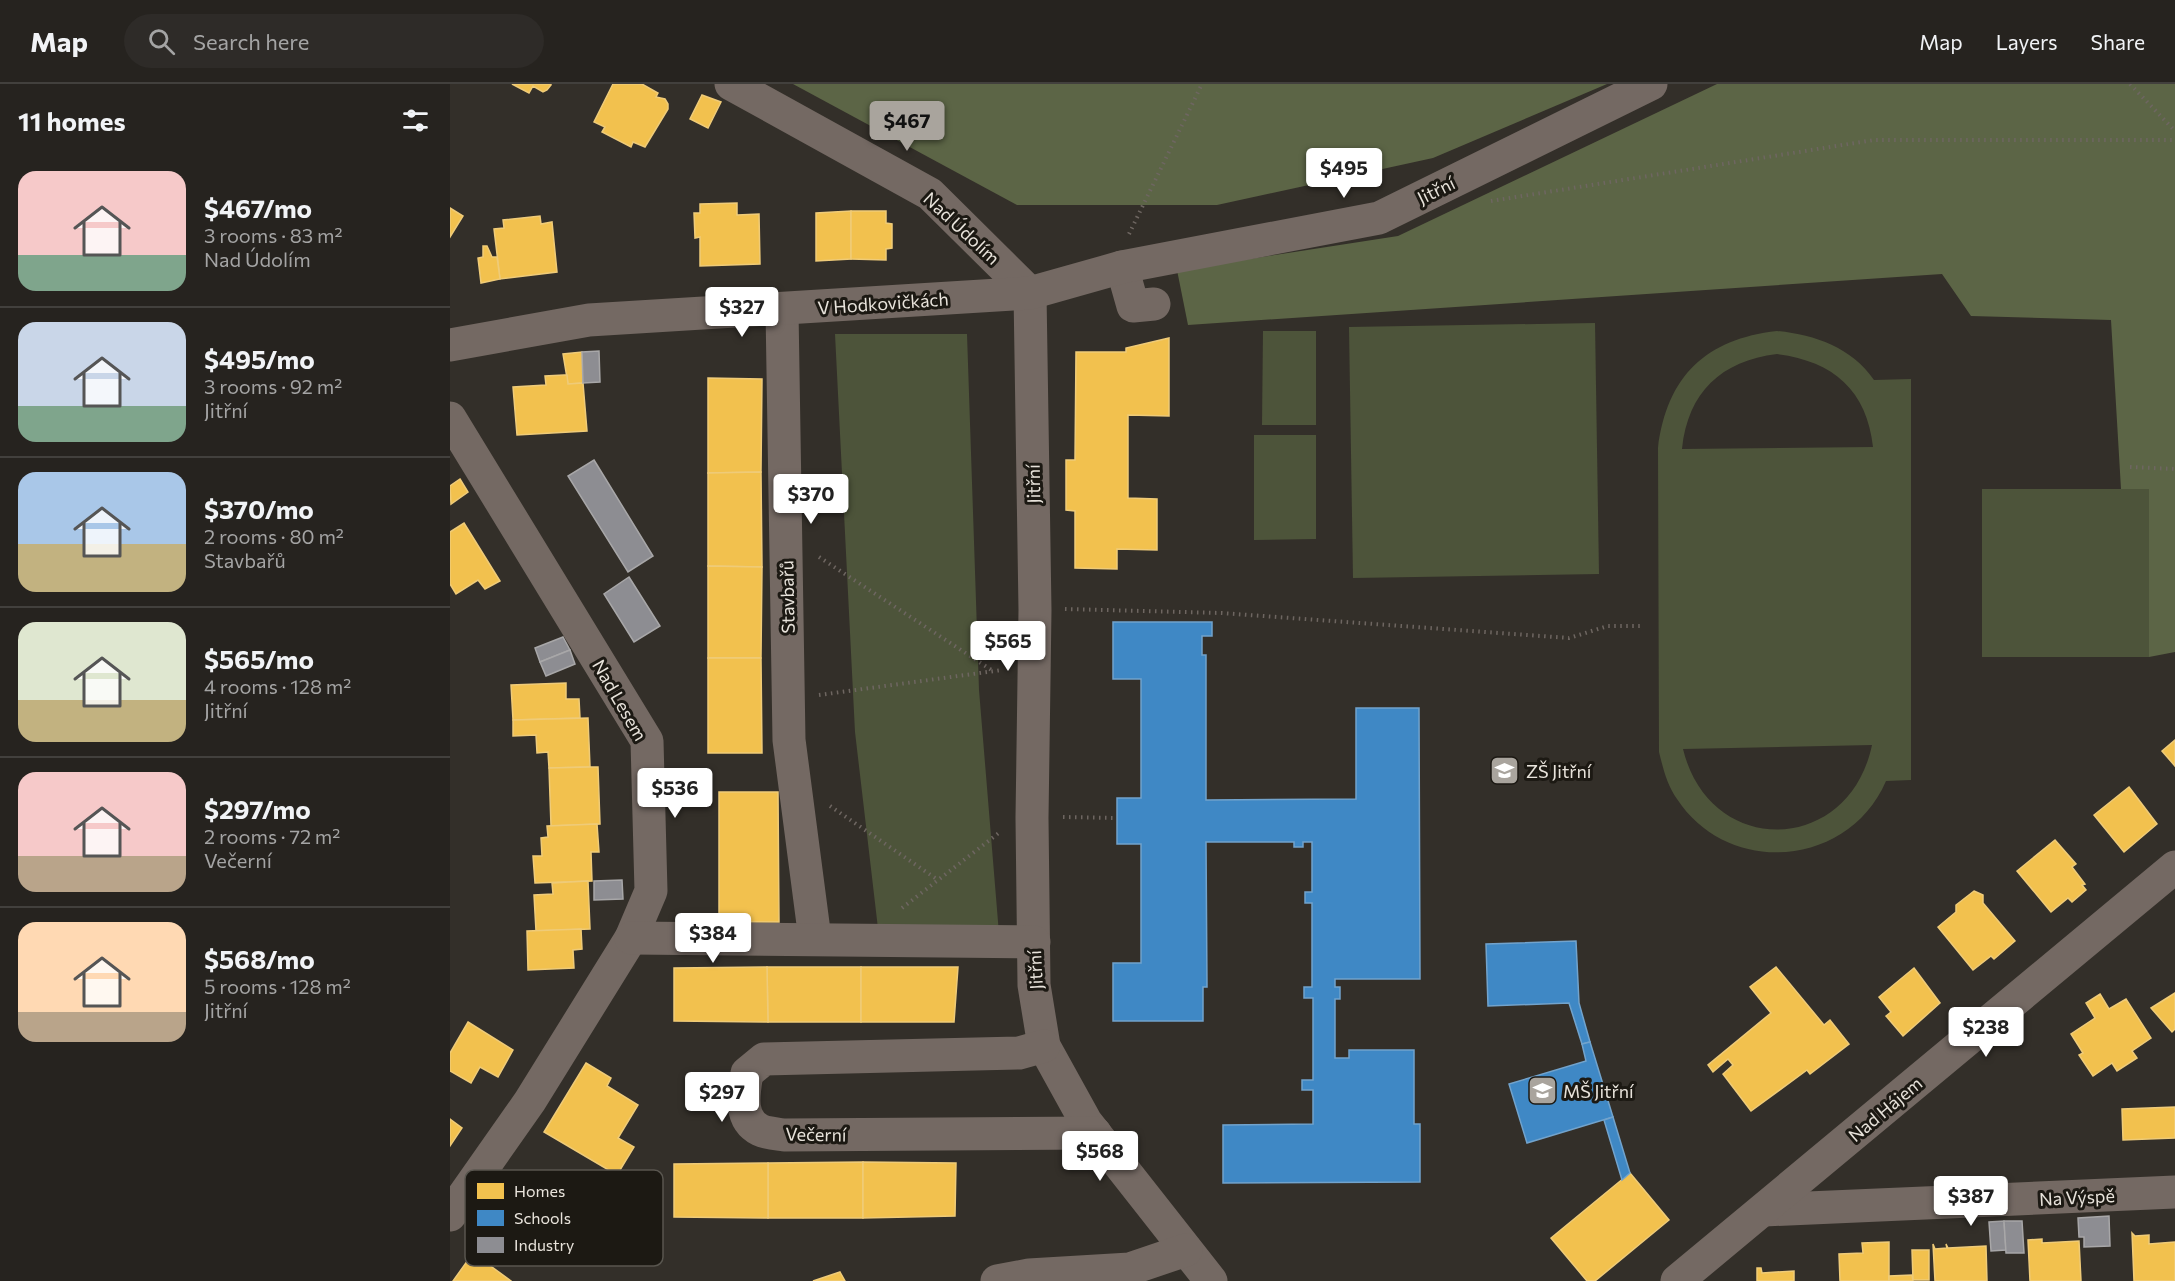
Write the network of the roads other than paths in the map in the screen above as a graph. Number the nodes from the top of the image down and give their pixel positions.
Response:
1 (731, 84) edge
2 (1651, 84) edge
3 (1122, 267) junction
4 (1030, 292) junction
5 (1154, 304) dead end
6 (782, 310) junction
7 (450, 345) edge
8 (450, 418) edge
9 (2175, 867) edge
10 (631, 938) junction
11 (805, 939) junction
12 (1034, 942) junction
13 (1044, 1046) junction
14 (1095, 1133) junction
15 (482, 1170) edge
16 (2175, 1192) edge
17 (465, 1194) edge
18 (1764, 1210) junction
19 (450, 1215) edge
20 (1186, 1250) junction
21 (997, 1281) edge
22 (1211, 1281) edge
23 (1677, 1281) edge

1 - 4 street, Nad Údolím
2 - 3 street, Jitřní
3 - 4 street, Jitřní
3 - 5 street
4 - 6 street, V Hodkovičkách
4 - 12 street, Jitřní
6 - 7 street, V Hodkovičkách
6 - 11 street, Stavbařů
8 - 10 street, Nad Lesem
9 - 18 street, Nad Hájem
10 - 11 street
10 - 15 street, Nad Lesem
11 - 12 street
12 - 13 street, Jitřní
13 - 14 street, Jitřní
13 - 14 street, Večerní
14 - 20 street, Jitřní
16 - 18 street, Na Výspě
17 - 19 street, Nad Lesem
18 - 23 street, Nad Hájem
20 - 21 street
20 - 22 street, Jitřní

